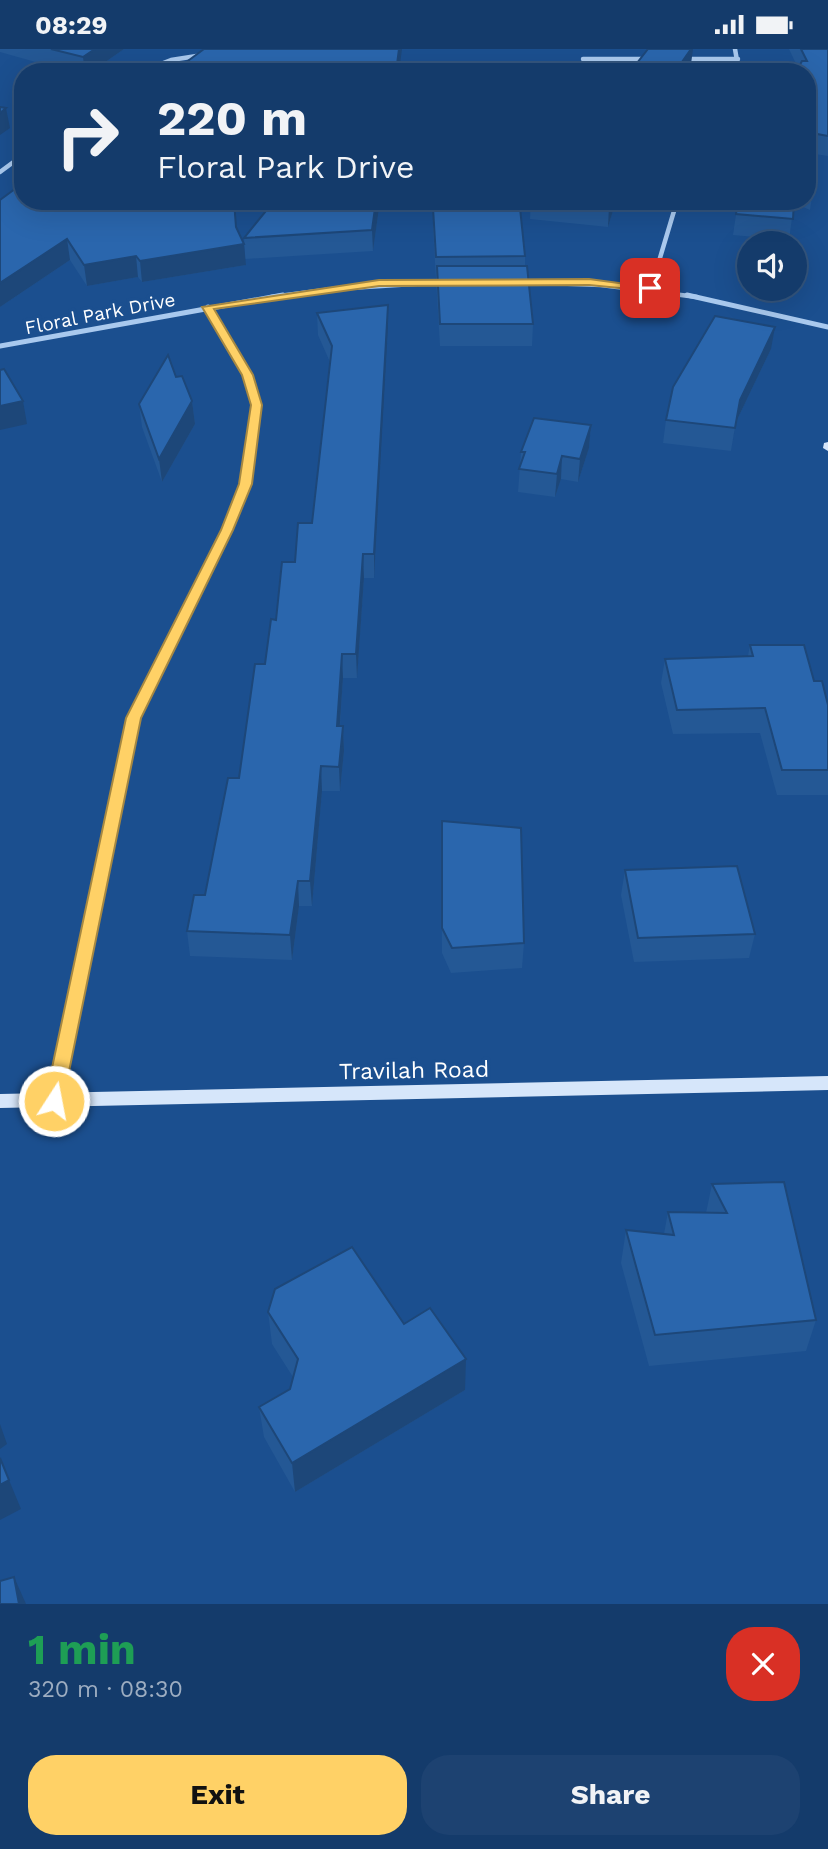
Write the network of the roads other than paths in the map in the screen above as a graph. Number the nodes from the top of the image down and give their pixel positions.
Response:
1 (735, 49) edge
2 (208, 55) edge
3 (583, 59) dead end
4 (660, 59) edge
5 (673, 59) edge
6 (738, 59) junction
7 (164, 63) edge
8 (738, 63) edge
9 (674, 210) edge
10 (459, 282) edge
11 (511, 282) edge
12 (650, 288) junction
13 (208, 307) junction
14 (828, 327) edge
15 (0, 346) edge
16 (828, 1083) edge
17 (0, 1101) edge
18 (54, 1101) junction

1 - 6 street
2 - 7 street
3 - 4 street
5 - 6 street
6 - 8 street
9 - 12 street
10 - 13 street, Floral Park Drive
11 - 12 street
12 - 14 street
13 - 15 street, Floral Park Drive
13 - 18 street
16 - 18 main road, Travilah Road
17 - 18 main road, Travilah Road

